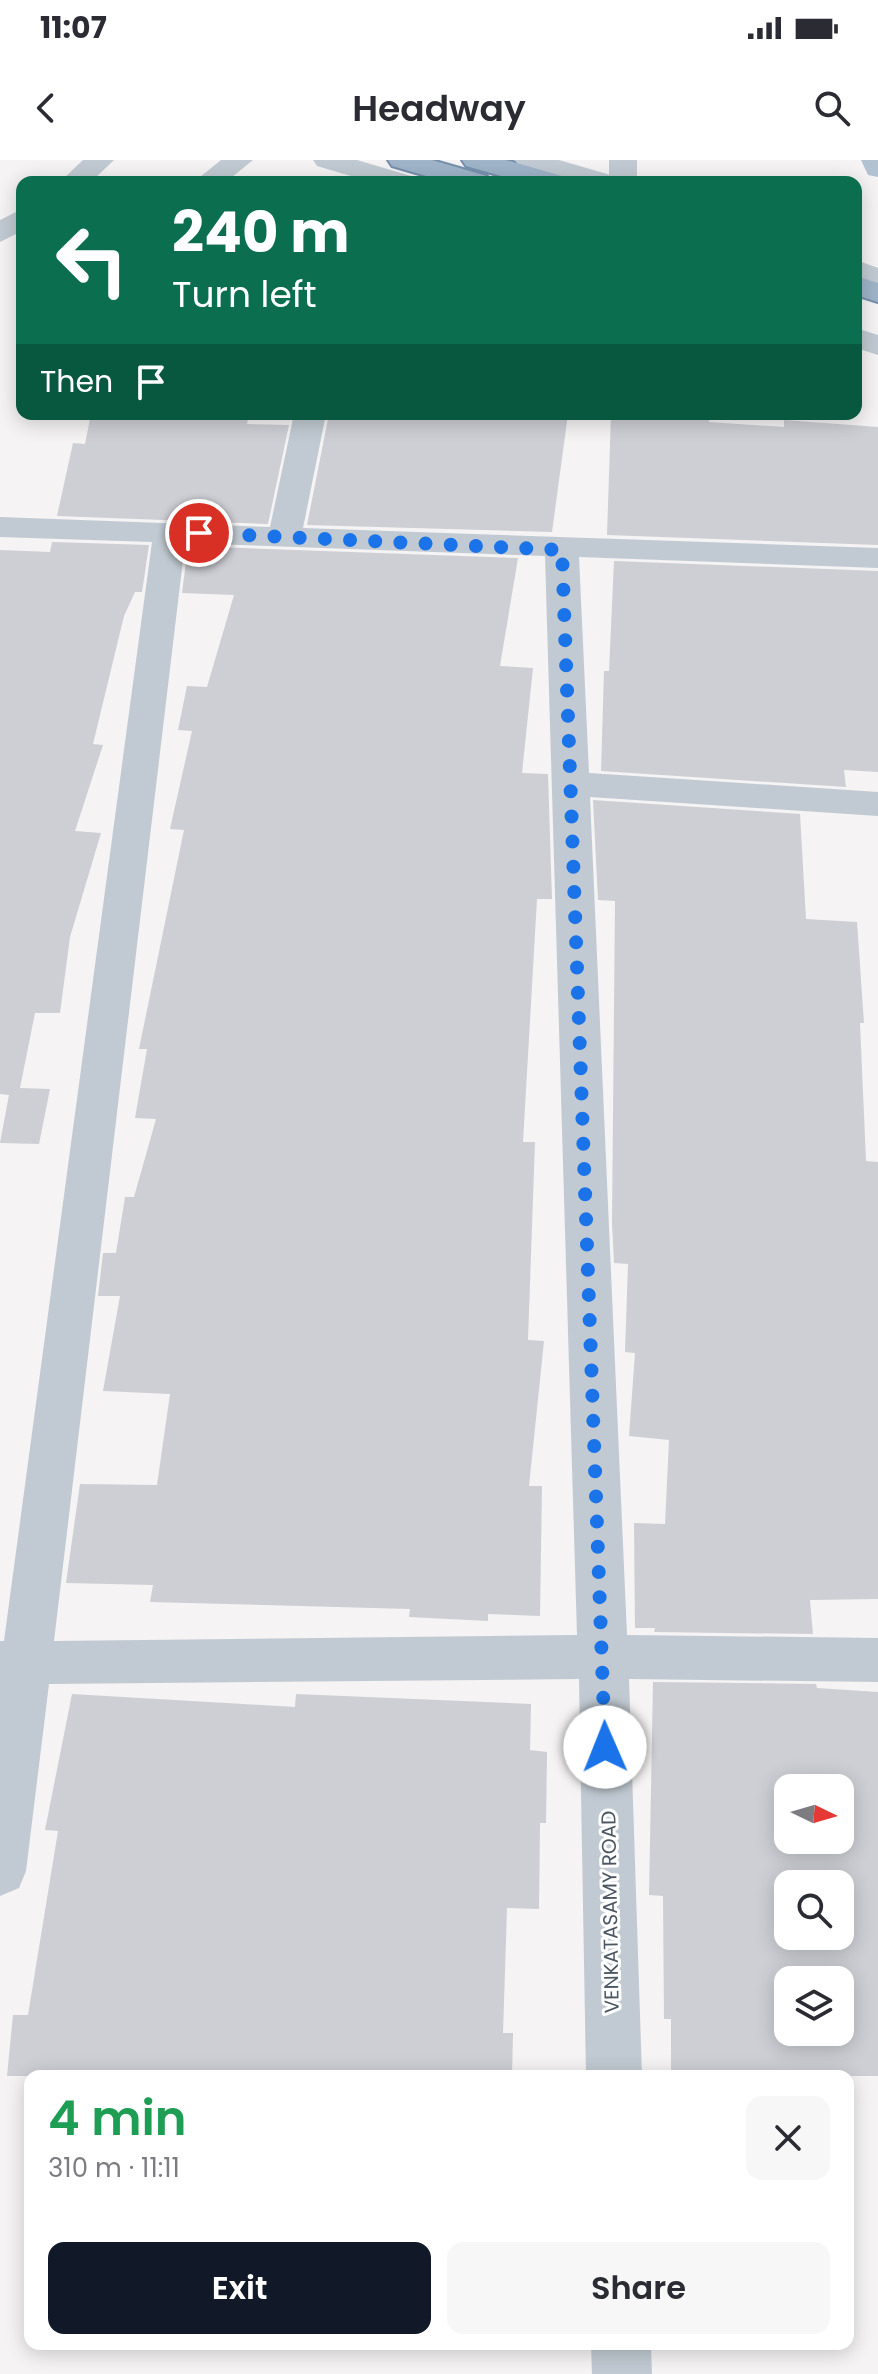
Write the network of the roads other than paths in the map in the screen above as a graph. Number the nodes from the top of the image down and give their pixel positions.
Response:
1 (100, 160) edge
2 (239, 160) edge
3 (327, 160) edge
4 (402, 160) edge
5 (476, 160) edge
6 (529, 160) edge
7 (875, 160) edge
8 (878, 169) edge
9 (81, 176) edge
10 (216, 176) edge
11 (381, 176) edge
12 (457, 176) edge
13 (531, 176) edge
14 (584, 176) edge
15 (309, 420) edge
16 (0, 527) edge
17 (170, 531) junction
18 (284, 537) junction
19 (562, 550) junction
20 (878, 558) edge
21 (570, 784) junction
22 (878, 804) edge
23 (603, 1657) junction
24 (878, 1660) edge
25 (13, 1663) edge
26 (0, 1871) edge
27 (614, 2070) edge
28 (621, 2350) edge
29 (622, 2374) edge

1 - 9 street
2 - 10 street
3 - 11 street
4 - 12 highway
5 - 13 highway
6 - 14 street
7 - 8 main road
15 - 18 street
16 - 17 street
17 - 18 street
17 - 25 street
18 - 19 street
19 - 20 street
19 - 21 street, VENKATASAMY ROAD
21 - 22 street
21 - 23 street, VENKATASAMY ROAD
23 - 24 street
23 - 25 street
23 - 27 street, VENKATASAMY ROAD
25 - 26 street
28 - 29 street

